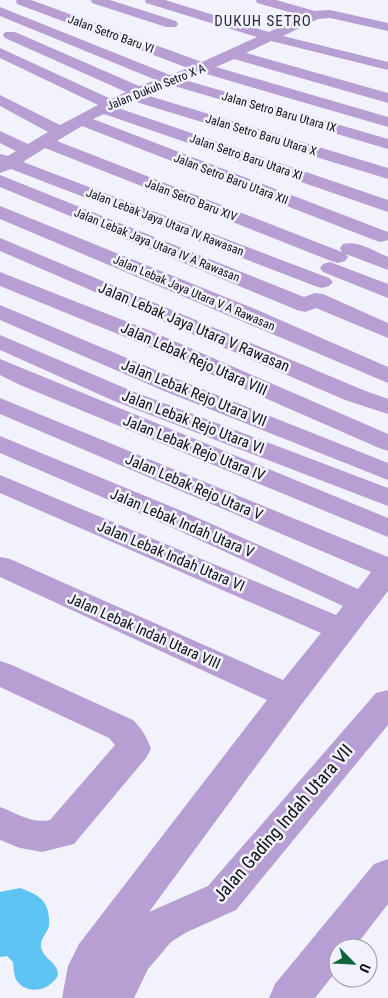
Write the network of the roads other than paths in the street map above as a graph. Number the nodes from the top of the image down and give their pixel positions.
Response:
1 (20, 0) edge
2 (97, 0) edge
3 (151, 0) edge
4 (262, 0) edge
5 (84, 7) dead end
6 (0, 12) edge
7 (295, 21) junction
8 (388, 27) edge
9 (186, 29) dead end
10 (0, 30) edge
11 (168, 36) dead end
12 (271, 37) junction
13 (388, 40) edge
14 (222, 41) dead end
15 (205, 50) dead end
16 (0, 52) edge
17 (388, 53) edge
18 (229, 56) junction
19 (388, 66) edge
20 (378, 79) dead end
21 (170, 80) junction
22 (137, 94) junction
23 (388, 98) edge
24 (0, 100) edge
25 (70, 105) dead end
26 (388, 113) edge
27 (85, 118) junction
28 (388, 122) edge
29 (0, 136) edge
30 (388, 144) edge
31 (36, 147) junction
32 (2, 167) edge
33 (388, 174) edge
34 (74, 176) dead end
35 (94, 195) junction
36 (388, 206) edge
37 (0, 212) edge
38 (385, 237) edge
39 (0, 244) edge
40 (388, 264) edge
41 (336, 266) junction
42 (0, 278) edge
43 (388, 292) edge
44 (0, 312) edge
45 (388, 331) edge
46 (0, 342) edge
47 (0, 366) edge
48 (388, 376) edge
49 (0, 405) edge
50 (388, 407) edge
51 (388, 443) edge
52 (0, 444) edge
53 (388, 472) edge
54 (0, 483) edge
55 (388, 498) edge
56 (388, 528) edge
57 (0, 566) edge
58 (388, 568) edge
59 (388, 571) edge
60 (363, 602) junction
61 (342, 630) junction
62 (0, 673) edge
63 (289, 696) junction
64 (388, 702) edge
65 (0, 822) edge
66 (388, 875) edge
67 (83, 998) edge
68 (113, 998) edge
69 (290, 998) edge

1 - 18 street, Jalan Setro Baru VI
2 - 9 street
3 - 12 street
4 - 7 street
5 - 11 street
6 - 21 street, Jalan Setro Baru Utara IX
7 - 8 street
7 - 12 street, Jalan Dukuh Setro X A
7 - 13 street
7 - 17 street
10 - 22 street, Jalan Setro Baru Utara X
12 - 18 street, Jalan Dukuh Setro X A
12 - 19 street
14 - 18 street
15 - 18 street
16 - 27 street
18 - 20 street
18 - 21 street, Jalan Dukuh Setro X A
18 - 23 street
18 - 26 street
18 - 28 street
21 - 22 street, Jalan Dukuh Setro X A
21 - 30 street, Jalan Setro Baru Utara IX
22 - 27 street, Jalan Dukuh Setro X A
22 - 33 street, Jalan Setro Baru Utara X
24 - 27 street
25 - 27 street
27 - 31 street, Jalan Dukuh Setro X A
27 - 36 street, Jalan Setro Baru Utara XI
27 - 38 street, Jalan Setro Baru Utara XII
27 - 41 street
29 - 31 street, Jalan Setro Baru XIV
31 - 32 street, Jalan Dukuh Setro X A
31 - 41 street, Jalan Setro Baru XIV
32 - 35 street, Jalan Lebak Jaya Utara IV Rawasan
32 - 41 street, Jalan Lebak Jaya Utara IV A Rawasan
34 - 35 street
35 - 41 street, Jalan Lebak Jaya Utara IV Rawasan
37 - 48 street, Jalan Lebak Jaya Utara V A Rawasan
38 - 41 street
39 - 50 street, Jalan Lebak Jaya Utara V Rawasan
40 - 41 street
41 - 43 street
41 - 45 street
42 - 51 street, Jalan Lebak Rejo Utara VIII
44 - 53 street, Jalan Lebak Rejo Utara VII
46 - 55 street, Jalan Lebak Rejo Utara VI
47 - 56 street, Jalan Lebak Rejo Utara IV
49 - 58 street, Jalan Lebak Rejo Utara V
52 - 60 street, Jalan Lebak Indah Utara V
54 - 61 street, Jalan Lebak Indah Utara VI
57 - 63 street, Jalan Lebak Indah Utara VIII
59 - 60 street
60 - 61 street
61 - 63 street
62 - 65 street
63 - 67 street
64 - 68 street, Jalan Gading Indah Utara VII
66 - 69 street

